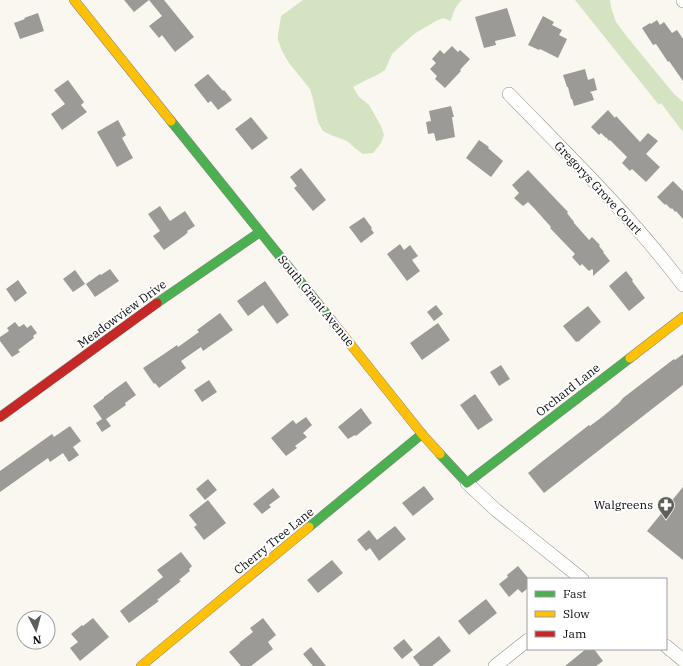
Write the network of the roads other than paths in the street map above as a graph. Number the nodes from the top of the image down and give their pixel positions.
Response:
1 (74, 0) edge
2 (509, 94) dead end
3 (260, 232) junction
4 (683, 284) edge
5 (683, 317) edge
6 (0, 417) edge
7 (422, 434) junction
8 (467, 483) junction
9 (581, 578) edge
10 (527, 641) edge
11 (667, 647) edge
12 (683, 660) edge
13 (141, 666) edge
14 (495, 666) edge

1 - 3 street, South Grant Avenue
2 - 4 street, Gregorys Grove Court
3 - 6 street, Meadowview Drive
3 - 7 street, South Grant Avenue
5 - 8 street, Orchard Lane
7 - 8 street, South Grant Avenue
7 - 13 street, Cherry Tree Lane
8 - 9 street, South Grant Avenue
10 - 14 street
11 - 12 street

